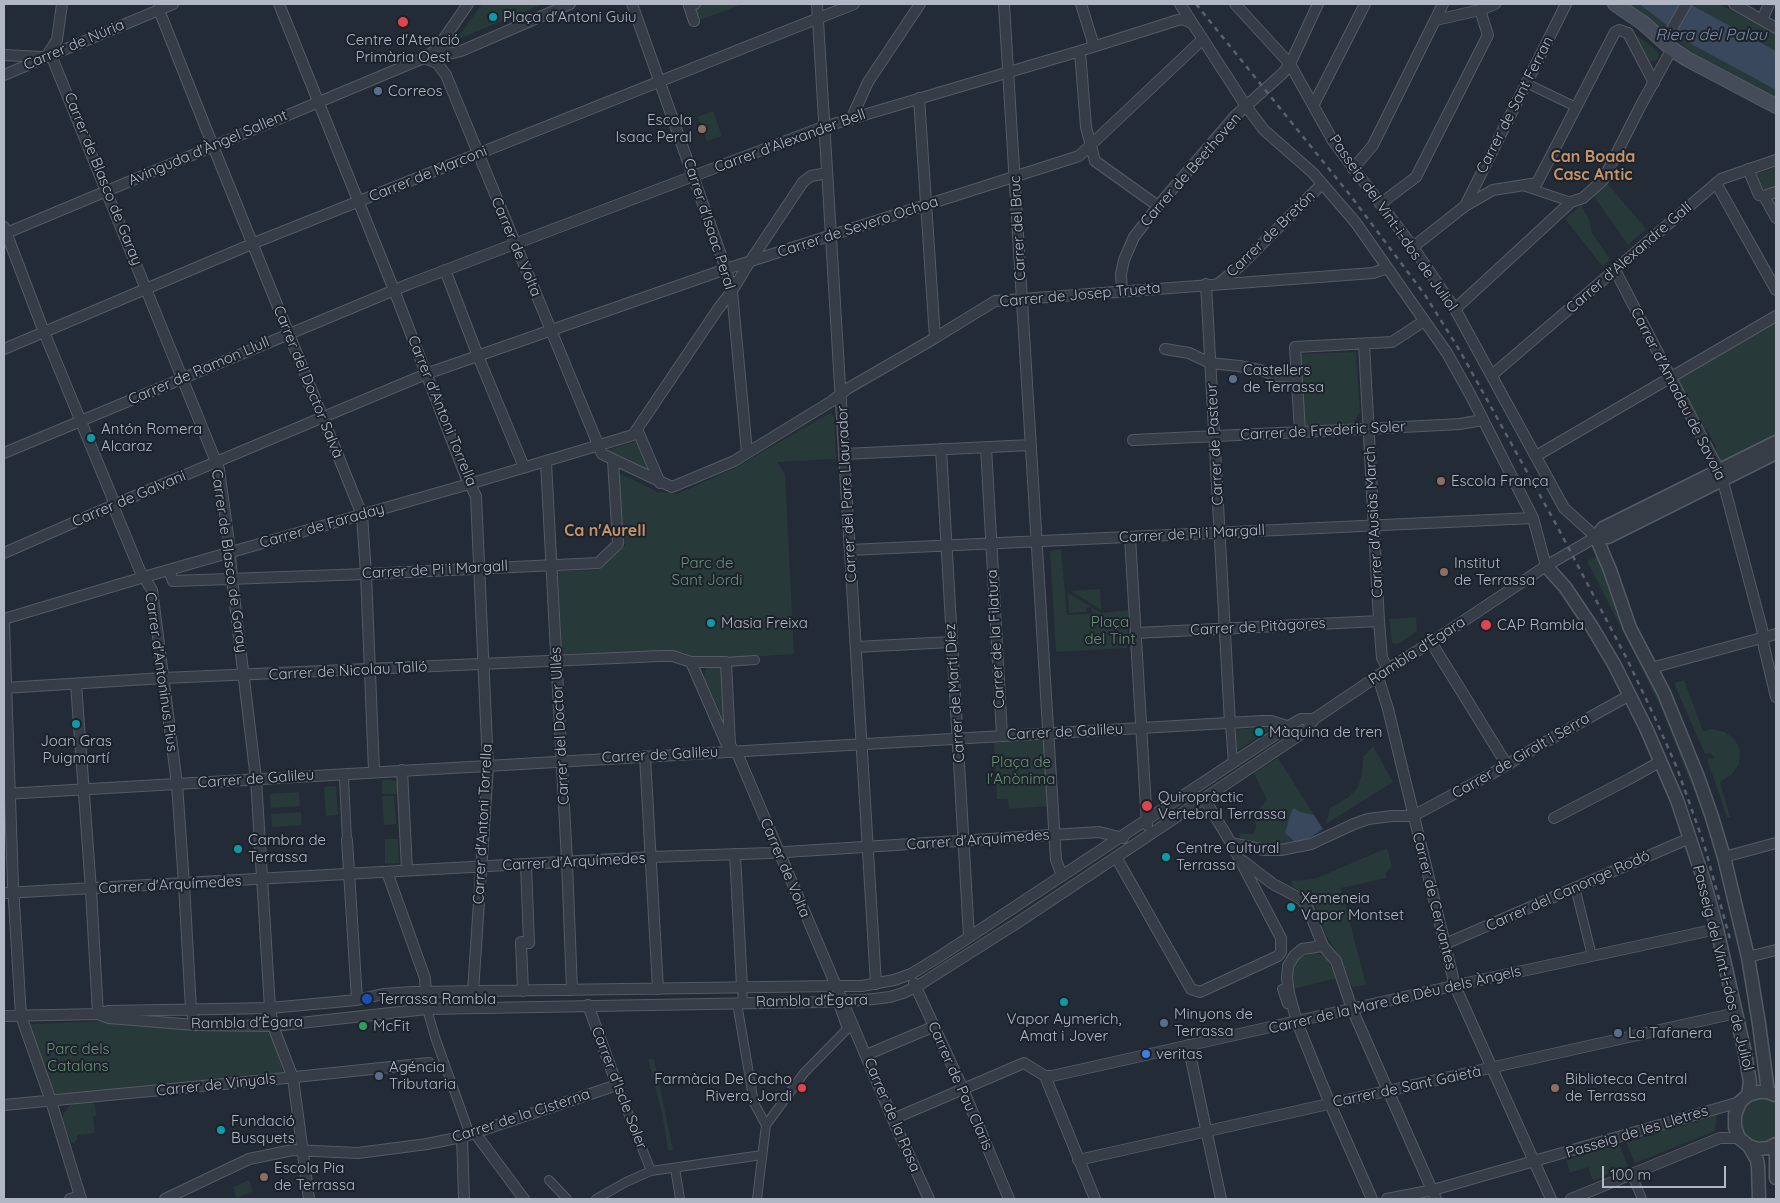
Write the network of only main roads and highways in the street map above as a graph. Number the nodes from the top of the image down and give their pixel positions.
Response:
1 (1615, 4) edge
2 (1776, 106) edge

1 - 2 main road

